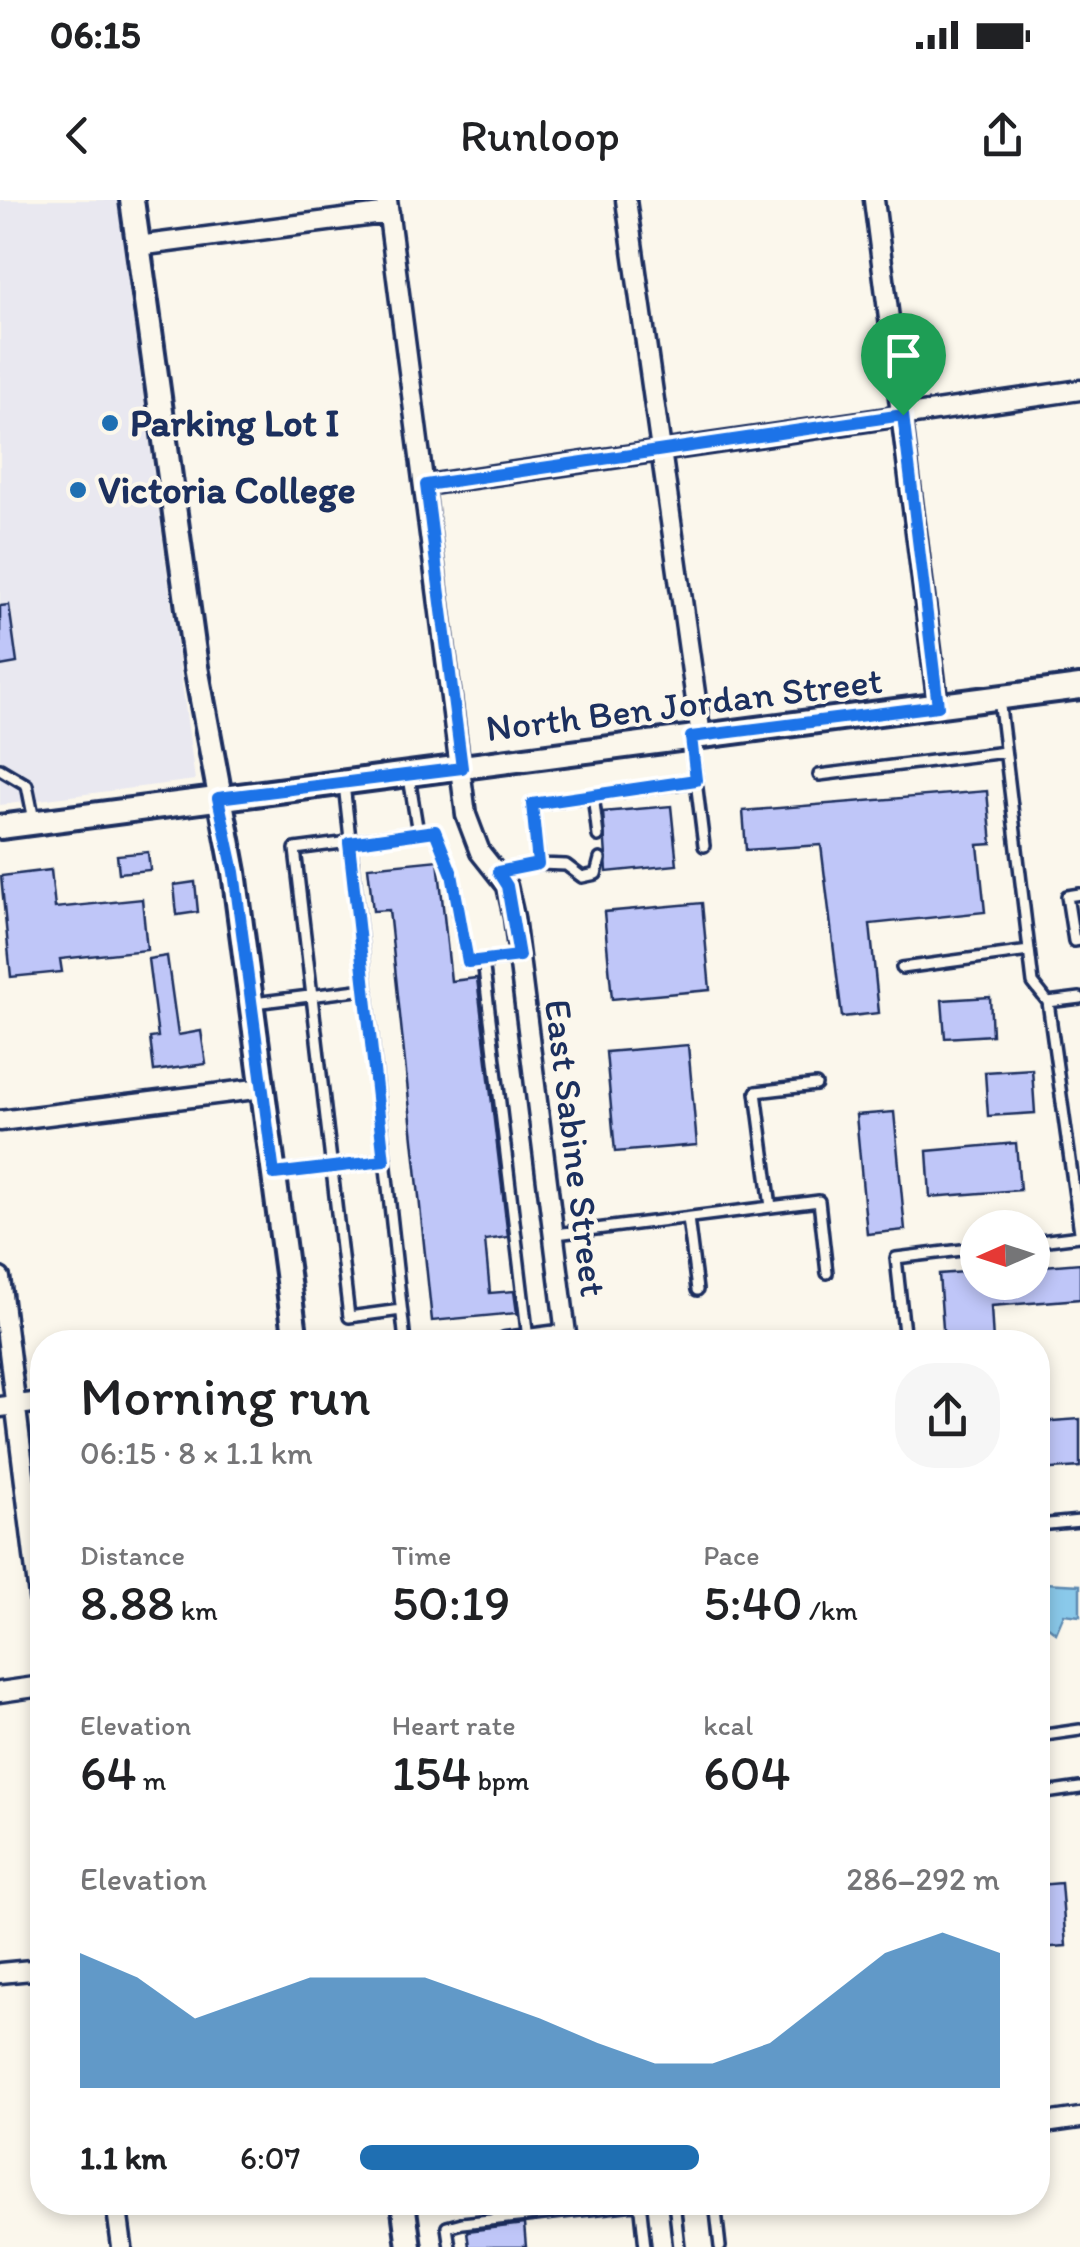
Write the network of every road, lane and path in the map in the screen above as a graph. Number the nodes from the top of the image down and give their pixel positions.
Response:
1 (132, 200) edge
2 (626, 200) edge
3 (874, 200) edge
4 (388, 206) edge
5 (138, 246) junction
6 (1080, 390) edge
7 (903, 415) junction
8 (660, 454) junction
9 (426, 485) junction
10 (1080, 687) edge
11 (999, 698) junction
12 (938, 706) junction
13 (696, 736) junction
14 (1006, 752) junction
15 (462, 768) junction
16 (0, 769) edge
17 (409, 774) junction
18 (819, 775) dead end
19 (696, 780) junction
20 (344, 782) junction
21 (593, 795) junction
22 (218, 798) junction
23 (34, 822) junction
24 (0, 827) edge
25 (418, 833) junction
26 (598, 836) dead end
27 (349, 843) junction
28 (704, 846) dead end
29 (600, 859) dead end
30 (538, 864) junction
31 (498, 872) junction
32 (1080, 894) edge
33 (1080, 940) edge
34 (1029, 952) junction
35 (519, 956) junction
36 (483, 960) junction
37 (902, 968) dead end
38 (365, 989) junction
39 (312, 996) junction
40 (1080, 998) edge
41 (1048, 1002) junction
42 (252, 1004) junction
43 (816, 1085) dead end
44 (264, 1088) junction
45 (0, 1120) edge
46 (384, 1161) junction
47 (331, 1166) junction
48 (274, 1174) junction
49 (770, 1207) junction
50 (688, 1218) junction
51 (556, 1234) junction
52 (1080, 1234) edge
53 (1050, 1239) edge
54 (960, 1250) edge
55 (828, 1273) dead end
56 (0, 1278) edge
57 (697, 1290) dead end
58 (401, 1310) junction
59 (294, 1330) edge
60 (404, 1330) edge
61 (527, 1330) edge
62 (565, 1330) edge
63 (904, 1330) edge
64 (7, 1406) edge
65 (1080, 1521) edge
66 (1050, 1524) edge
67 (30, 1547) edge
68 (30, 1688) edge
69 (0, 1692) edge
70 (1080, 1730) edge
71 (1050, 1734) edge
72 (1080, 1788) edge
73 (1050, 1792) edge
74 (30, 1970) edge
75 (0, 1973) edge
76 (1080, 2118) edge
77 (1050, 2122) edge
78 (118, 2215) edge
79 (405, 2215) edge
80 (531, 2215) edge
81 (642, 2215) edge
82 (675, 2215) edge
83 (716, 2215) edge
84 (122, 2247) edge
85 (409, 2247) edge
86 (450, 2247) edge
87 (646, 2247) edge
88 (679, 2247) edge
89 (720, 2247) edge

1 - 5 street
2 - 8 street
3 - 7 street
4 - 5 street
4 - 9 street, East Sabine Street
5 - 22 street
6 - 7 street
7 - 8 street
7 - 12 street
8 - 9 street
8 - 13 street
9 - 15 street, East Sabine Street
10 - 11 street, North Ben Jordan Street
11 - 12 street, North Ben Jordan Street
11 - 14 lane
12 - 13 street, North Ben Jordan Street
13 - 15 street, North Ben Jordan Street
13 - 19 lane
14 - 18 lane
14 - 34 lane
15 - 17 street, North Ben Jordan Street
15 - 31 street, East Sabine Street
16 - 23 lane
17 - 20 street, North Ben Jordan Street
17 - 25 lane
19 - 21 lane
19 - 28 lane
20 - 22 street, North Ben Jordan Street
20 - 27 lane
21 - 26 lane
21 - 30 lane
22 - 23 street, North Ben Jordan Street
22 - 42 street
23 - 24 street, North Ben Jordan Street
25 - 27 lane
25 - 36 lane
27 - 38 lane
27 - 39 lane
29 - 30 lane
30 - 31 lane
31 - 35 street, East Sabine Street
32 - 33 lane
34 - 37 lane
34 - 41 lane
35 - 36 lane
35 - 51 street, East Sabine Street
36 - 61 lane
38 - 39 lane
38 - 46 lane
39 - 42 lane
39 - 47 lane
40 - 41 lane
41 - 52 lane
42 - 44 street
43 - 49 lane
44 - 45 street
44 - 48 street
46 - 47 lane
46 - 58 lane
47 - 48 lane
47 - 58 lane
48 - 59 street
49 - 50 lane
49 - 55 lane
50 - 51 lane
50 - 57 lane
51 - 62 street, East Sabine Street
52 - 53 lane
54 - 63 lane
56 - 64 street
58 - 60 lane
64 - 67 street
65 - 66 lane
68 - 69 street
70 - 71 lane
72 - 73 lane
74 - 75 street
76 - 77 street
78 - 84 street
79 - 85 street
80 - 86 lane
81 - 87 lane
82 - 88 lane
83 - 89 lane

